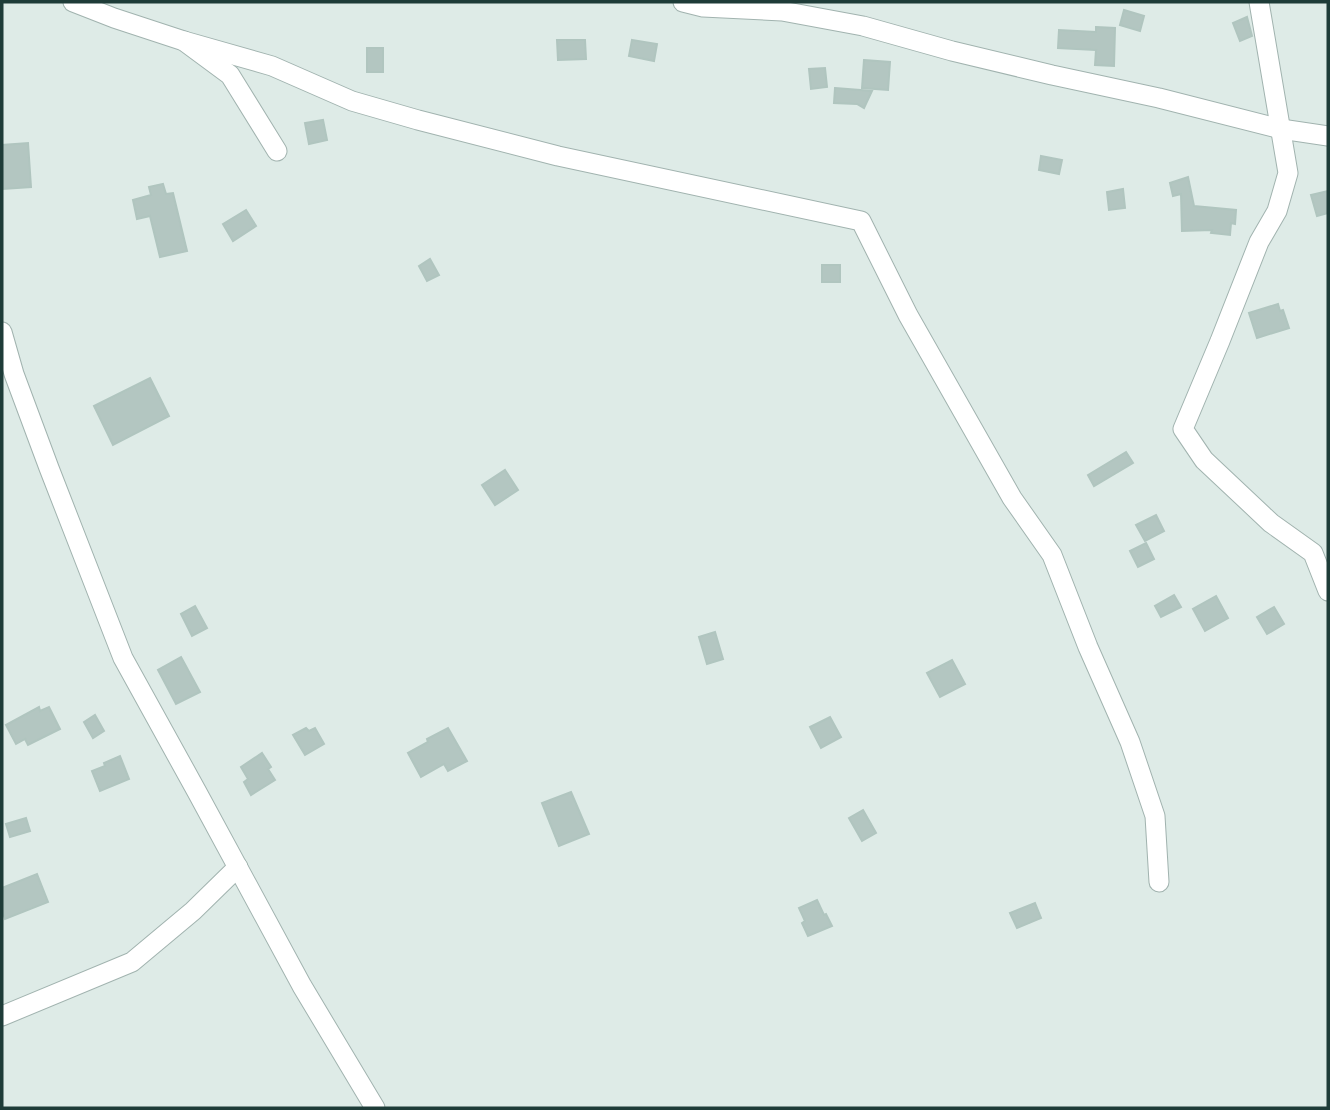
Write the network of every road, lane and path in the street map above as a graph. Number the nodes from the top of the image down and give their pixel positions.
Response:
1 (73, 2) edge
2 (683, 2) edge
3 (1259, 2) edge
4 (184, 41) junction
5 (1281, 129) junction
6 (1328, 136) edge
7 (277, 151) dead end
8 (2, 332) edge
9 (1328, 591) edge
10 (238, 867) junction
11 (1158, 882) dead end
12 (2, 1016) edge
13 (375, 1108) edge

1 - 4 street
2 - 5 street
3 - 5 street
4 - 7 street
4 - 11 street
5 - 6 street
5 - 9 street
8 - 10 street
10 - 12 street
10 - 13 street

